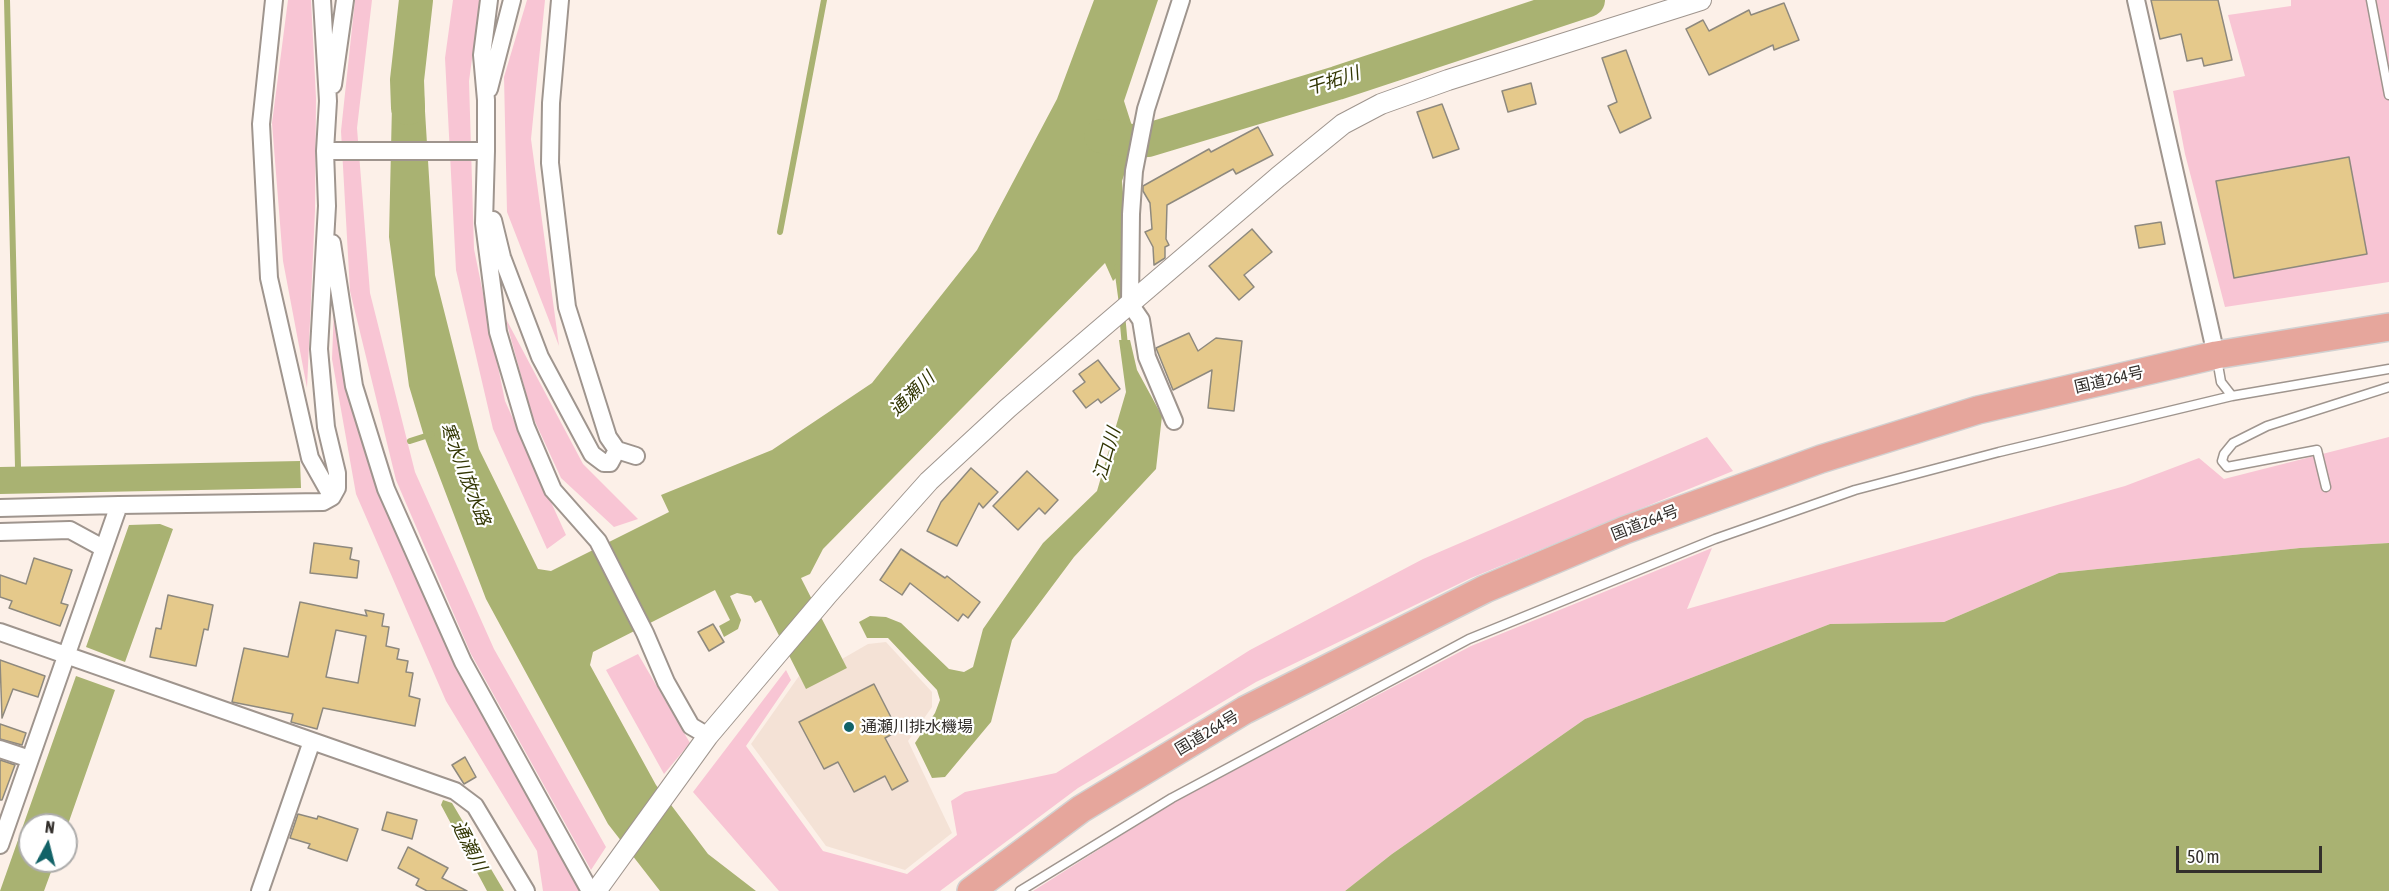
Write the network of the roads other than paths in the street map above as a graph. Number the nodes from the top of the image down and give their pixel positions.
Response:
1 (274, 0) edge
2 (322, 0) edge
3 (345, 0) edge
4 (489, 0) edge
5 (512, 0) edge
6 (560, 0) edge
7 (1181, 0) edge
8 (1701, 0) edge
9 (2136, 0) edge
10 (2371, 0) edge
11 (2389, 95) edge
12 (486, 100) junction
13 (328, 101) junction
14 (330, 151) junction
15 (482, 151) junction
16 (487, 196) junction
17 (327, 206) junction
18 (1130, 304) junction
19 (2389, 327) edge
20 (2216, 355) junction
21 (2389, 369) edge
22 (2389, 387) edge
23 (2232, 396) junction
24 (1174, 422) dead end
25 (617, 450) junction
26 (636, 456) dead end
27 (2326, 487) dead end
28 (332, 497) junction
29 (118, 505) junction
30 (0, 508) edge
31 (0, 532) edge
32 (104, 548) junction
33 (0, 632) edge
34 (65, 656) junction
35 (312, 741) junction
36 (703, 743) junction
37 (0, 749) edge
38 (30, 759) junction
39 (0, 845) edge
40 (595, 889) edge
41 (260, 891) edge
42 (526, 891) edge
43 (971, 891) edge
44 (1020, 891) edge

1 - 28 street
2 - 13 street
3 - 13 street
4 - 12 street
5 - 12 street
6 - 25 street
7 - 18 street
8 - 18 street
9 - 20 street
10 - 11 lane
12 - 15 street
13 - 14 street
14 - 15 street
14 - 17 street
15 - 16 street
16 - 25 street
16 - 36 street
17 - 28 street
17 - 40 street
18 - 24 street
18 - 36 street
19 - 20 highway, 国道264号
20 - 23 lane
20 - 43 highway, 国道264号
21 - 23 lane
22 - 27 lane
23 - 44 lane
25 - 26 street
28 - 29 street
29 - 30 street
29 - 32 street
31 - 32 street
32 - 34 street
33 - 34 street
34 - 35 street
34 - 38 street
35 - 41 street
35 - 42 street
36 - 40 street
37 - 38 street
38 - 39 street

